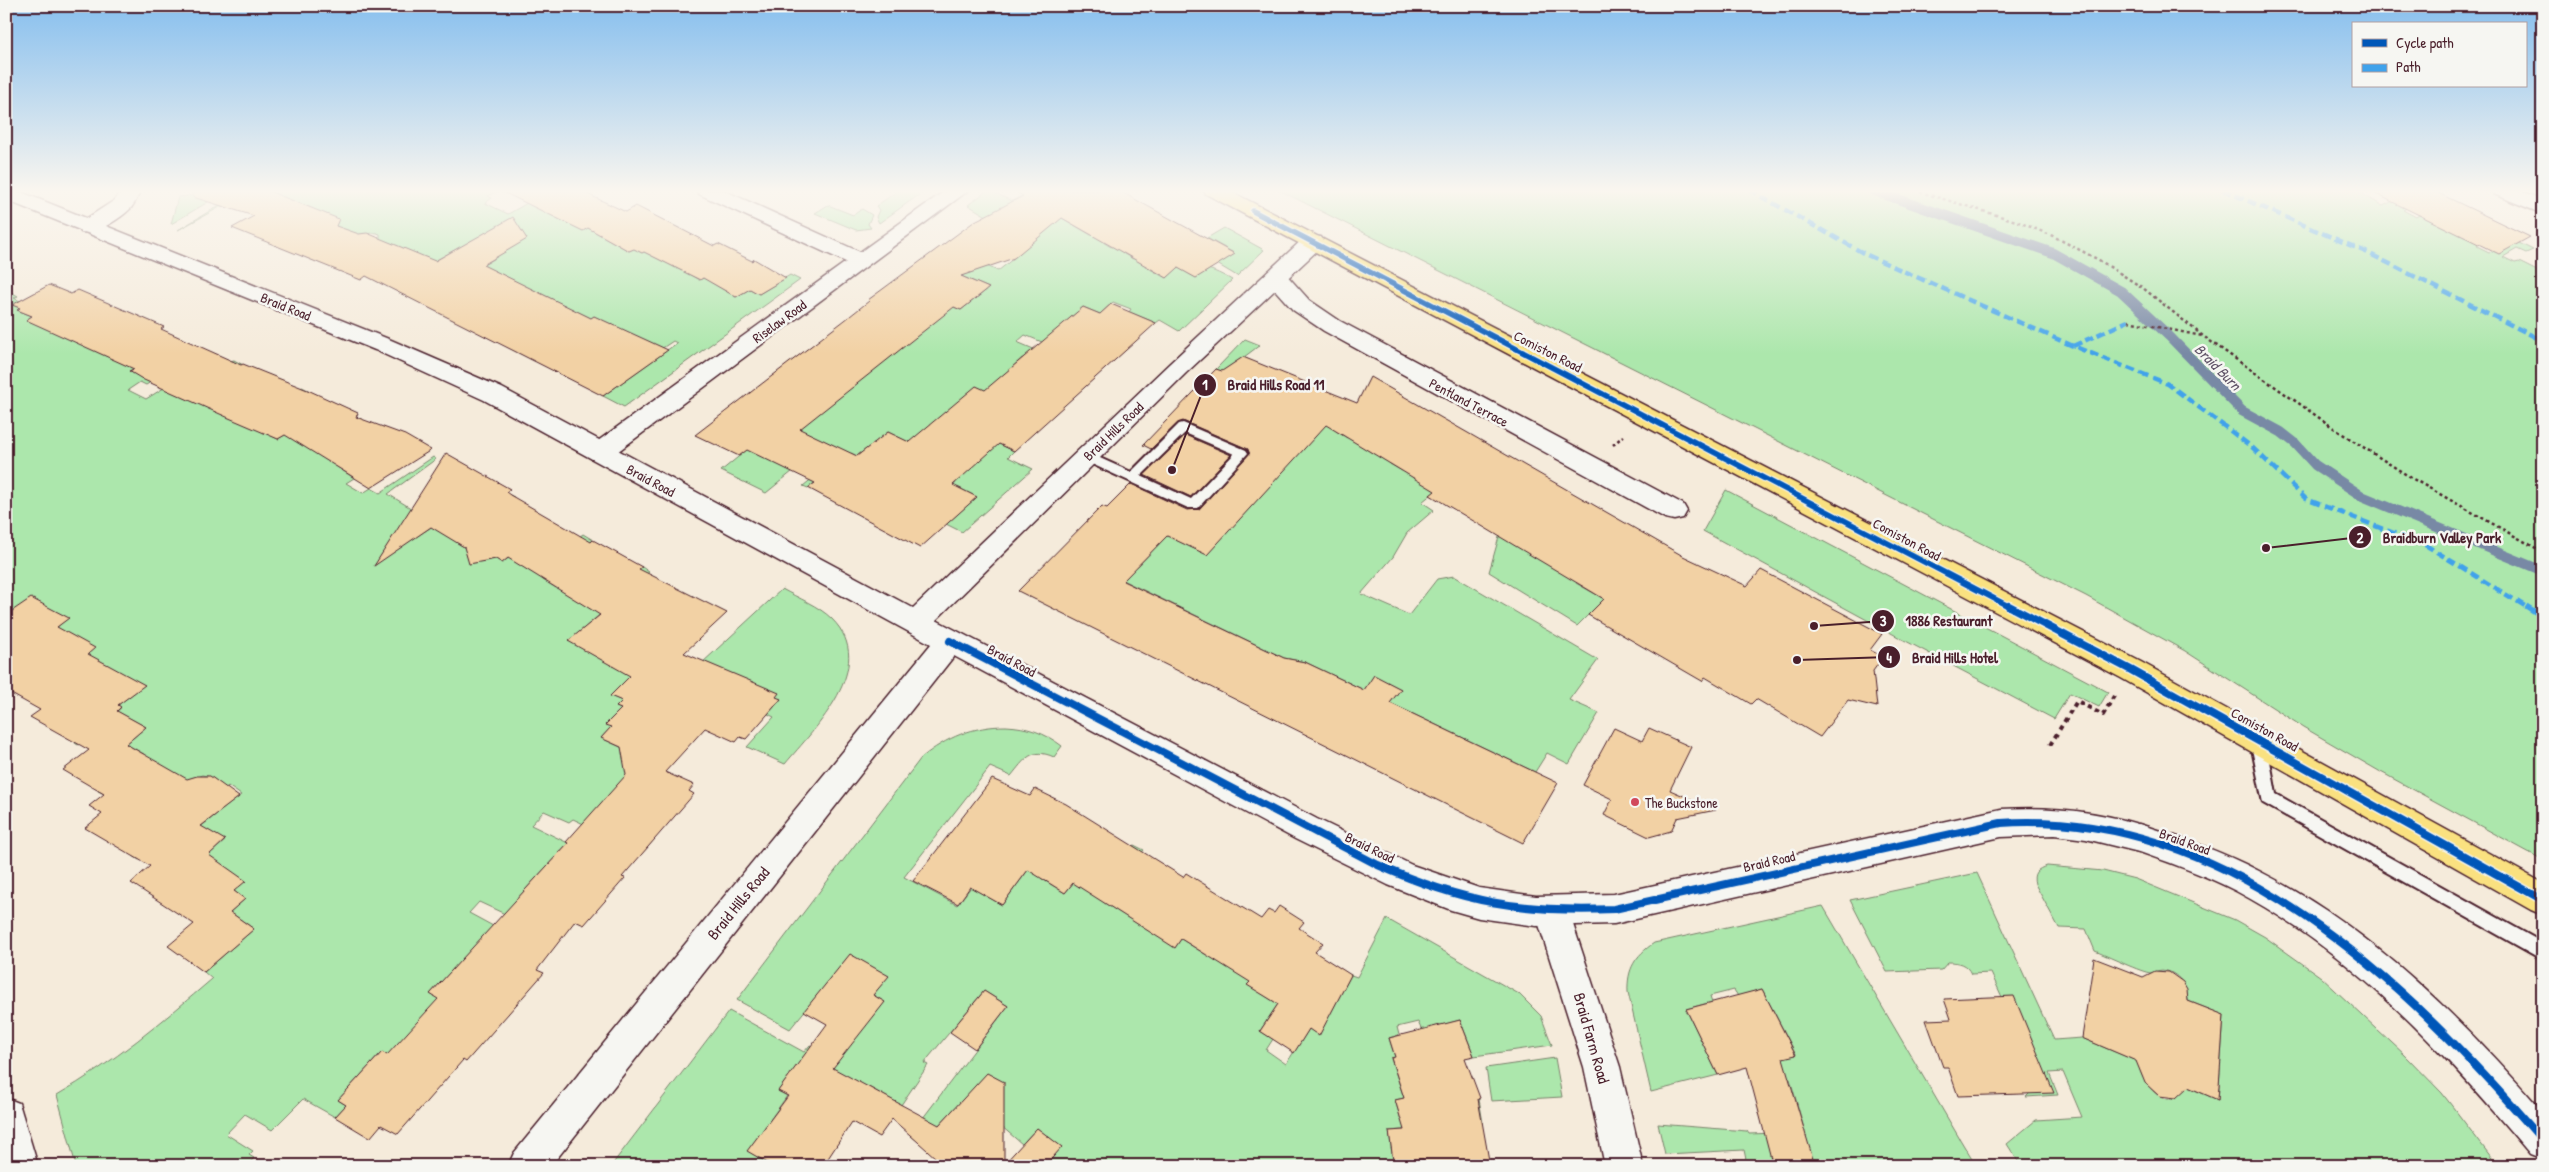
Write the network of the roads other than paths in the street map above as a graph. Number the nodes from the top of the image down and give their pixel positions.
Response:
1 (133, 245) edge
2 (825, 245) edge
3 (884, 245) edge
4 (1310, 245) edge
5 (1318, 245) edge
6 (861, 261) junction
7 (1276, 276) junction
8 (600, 452) junction
9 (1087, 457) junction
10 (1132, 478) junction
11 (1674, 511) dead end
12 (915, 622) junction
13 (950, 641) junction
14 (2258, 739) junction
15 (2543, 900) edge
16 (1552, 912) junction
17 (2543, 952) edge
18 (6, 1116) edge
19 (2543, 1141) edge
20 (19, 1166) edge
21 (527, 1166) edge
22 (1624, 1166) edge

1 - 8 street, Braid Road
2 - 6 street
3 - 6 street, Riselaw Road
4 - 7 street, Braid Hills Road
5 - 14 main road, Comiston Road
6 - 8 street, Riselaw Road
7 - 9 street, Braid Hills Road
7 - 11 street, Pentland Terrace
8 - 12 street, Braid Road
9 - 10 lane
9 - 12 street, Braid Hills Road
10 - 10 lane
12 - 13 street, Braid Road
13 - 16 street, Braid Road
13 - 21 street, Braid Hills Road
14 - 15 main road, Comiston Road
14 - 17 lane
16 - 19 street, Braid Road
16 - 22 street, Braid Farm Road
18 - 20 street

